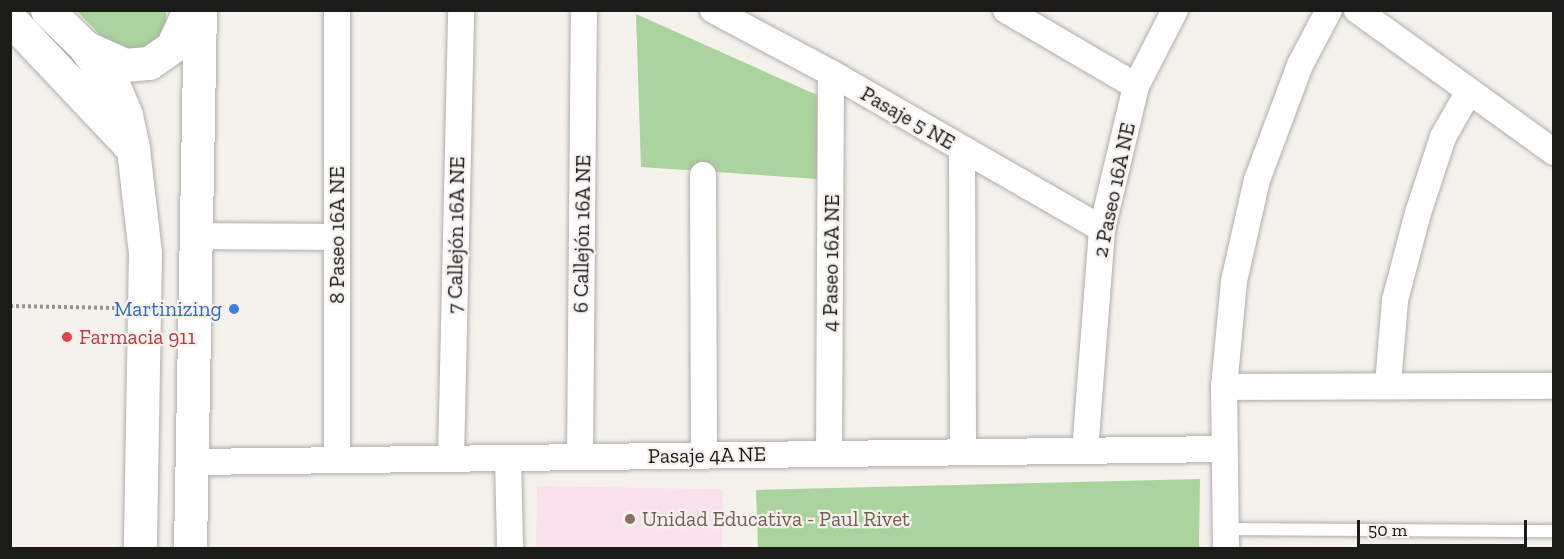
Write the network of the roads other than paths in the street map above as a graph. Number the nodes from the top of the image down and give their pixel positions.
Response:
1 (47, 10) edge
2 (189, 10) edge
3 (200, 10) edge
4 (337, 10) edge
5 (461, 10) edge
6 (584, 10) edge
7 (713, 10) edge
8 (1006, 10) edge
9 (1175, 10) edge
10 (1329, 10) edge
11 (1357, 10) edge
12 (10, 20) edge
13 (84, 46) junction
14 (831, 73) junction
15 (1136, 86) junction
16 (1468, 93) junction
17 (133, 149) junction
18 (962, 150) junction
19 (1554, 152) edge
20 (703, 175) dead end
21 (1102, 229) junction
22 (196, 236) junction
23 (337, 237) junction
24 (1388, 384) junction
25 (1554, 386) edge
26 (1224, 387) junction
27 (1223, 449) junction
28 (1085, 450) junction
29 (963, 452) junction
30 (829, 454) junction
31 (704, 455) junction
32 (580, 457) junction
33 (508, 458) junction
34 (451, 459) junction
35 (337, 460) junction
36 (192, 462) junction
37 (1554, 531) edge
38 (1227, 539) edge
39 (140, 549) edge
40 (190, 549) edge
41 (510, 549) edge

1 - 13 main road
2 - 13 main road
3 - 22 main road
4 - 23 street, 8 Paseo 16A NE
5 - 34 street, 7 Callejón 16A NE
6 - 32 street, 6 Callejón 16A NE
7 - 14 street, Pasaje 5 NE
8 - 15 street
9 - 15 street, 2 Paseo 16A NE
10 - 26 street
11 - 16 street
12 - 17 main road
13 - 17 main road
14 - 18 street, Pasaje 5 NE
14 - 30 street, 4 Paseo 16A NE
15 - 21 street, 2 Paseo 16A NE
16 - 19 street
16 - 24 street
17 - 39 main road
18 - 21 street, Pasaje 5 NE
18 - 29 street
20 - 31 street
21 - 28 street, 2 Paseo 16A NE
22 - 23 street
22 - 36 main road
23 - 35 street, 8 Paseo 16A NE
24 - 25 street
24 - 26 street
26 - 27 street
27 - 28 street, Pasaje 4A NE
27 - 38 street
28 - 29 street, Pasaje 4A NE
29 - 30 street, Pasaje 4A NE
30 - 31 street, Pasaje 4A NE
31 - 32 street, Pasaje 4A NE
32 - 33 street, Pasaje 4A NE
33 - 34 street, Pasaje 4A NE
33 - 41 street
34 - 35 street, Pasaje 4A NE
35 - 36 street, Pasaje 4A NE
36 - 40 main road
37 - 38 lane

